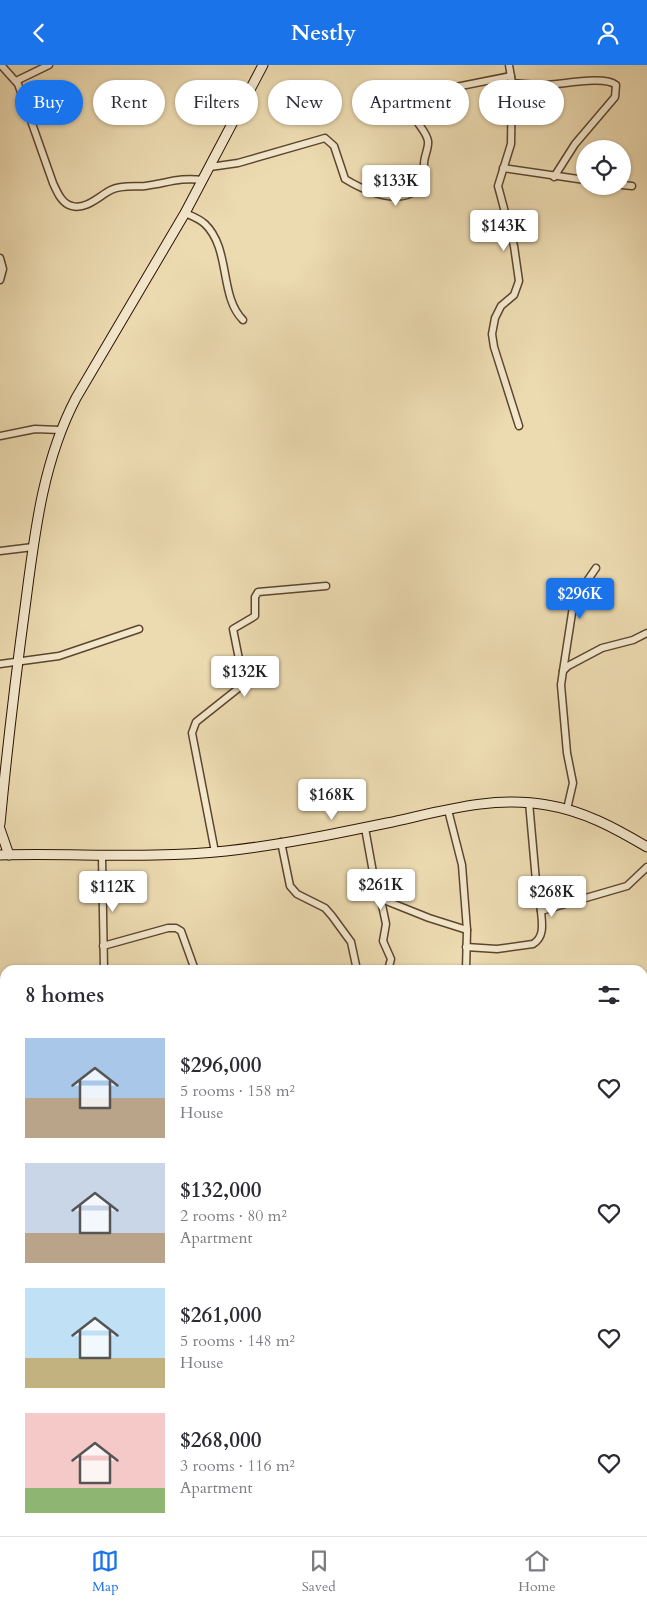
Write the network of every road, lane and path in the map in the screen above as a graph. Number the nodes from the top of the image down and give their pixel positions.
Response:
1 (1, 65) edge
2 (49, 65) edge
3 (262, 65) edge
4 (509, 65) edge
5 (15, 80) edge
6 (18, 80) edge
7 (512, 80) edge
8 (564, 83) edge
9 (479, 85) edge
10 (32, 125) edge
11 (511, 125) edge
12 (210, 167) junction
13 (503, 168) junction
14 (554, 177) junction
15 (203, 179) junction
16 (576, 179) edge
17 (185, 213) junction
18 (0, 258) edge
19 (0, 280) edge
20 (243, 320) dead end
21 (519, 426) dead end
22 (60, 429) junction
23 (0, 436) edge
24 (33, 547) junction
25 (0, 551) edge
26 (596, 568) dead end
27 (326, 586) dead end
28 (139, 629) dead end
29 (647, 633) edge
30 (18, 660) junction
31 (0, 664) edge
32 (562, 671) junction
33 (529, 802) junction
34 (568, 809) junction
35 (448, 810) junction
36 (0, 823) edge
37 (365, 828) junction
38 (0, 829) edge
39 (281, 842) junction
40 (647, 847) edge
41 (215, 852) junction
42 (4, 855) edge
43 (102, 857) junction
44 (647, 867) edge
45 (381, 900) junction
46 (541, 911) junction
47 (467, 930) junction
48 (103, 946) junction
49 (466, 947) junction
50 (104, 965) edge
51 (193, 965) edge
52 (356, 965) edge
53 (389, 965) edge
54 (466, 965) edge

1 - 5 street
2 - 6 street
3 - 12 street
4 - 7 street
8 - 14 street
9 - 12 street
10 - 15 street
11 - 13 street
12 - 15 street
13 - 14 street
13 - 21 street
14 - 16 street
15 - 17 street
17 - 20 street
17 - 22 street
18 - 19 street
22 - 23 street
22 - 24 street
24 - 25 street
24 - 30 street
26 - 32 street
27 - 41 street
28 - 30 street
29 - 32 street
30 - 31 street
30 - 36 street
32 - 34 street
33 - 34 street
33 - 35 street
33 - 46 street
34 - 40 street
35 - 37 street
35 - 47 street
37 - 39 street
37 - 45 street
38 - 42 street
39 - 41 street
39 - 52 street
41 - 43 street
42 - 43 street
43 - 48 street
44 - 46 street
45 - 47 street
45 - 53 street
46 - 49 street
47 - 49 street
48 - 50 street
48 - 51 street
49 - 54 street

